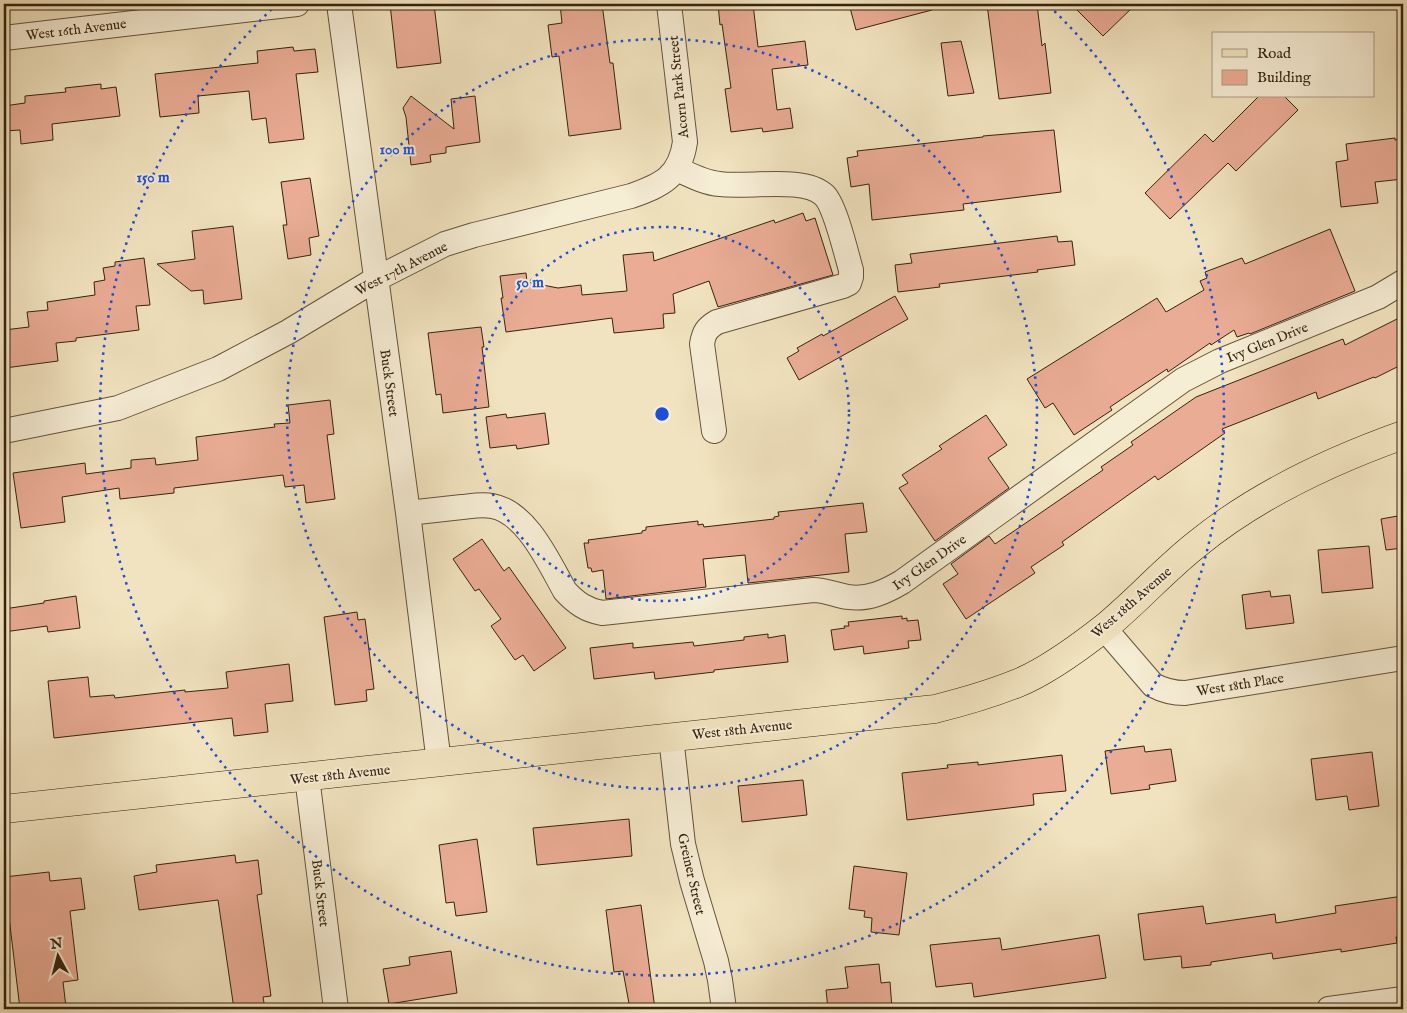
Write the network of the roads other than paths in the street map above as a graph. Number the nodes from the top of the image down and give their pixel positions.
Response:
1 (297, 4) edge
2 (339, 4) edge
3 (668, 4) edge
4 (4, 38) edge
5 (677, 170) junction
6 (376, 279) junction
7 (1403, 282) edge
8 (4, 431) edge
9 (714, 431) dead end
10 (1403, 435) edge
11 (408, 513) junction
12 (1104, 628) junction
13 (1403, 658) edge
14 (671, 737) junction
15 (439, 763) junction
16 (306, 777) junction
17 (4, 809) edge
18 (1403, 999) edge
19 (336, 1009) edge
20 (724, 1009) edge
21 (1329, 1009) edge

1 - 4 street, West 16th Avenue
2 - 6 street, Buck Street
3 - 5 street, Acorn Park Street
5 - 6 street, West 17th Avenue
5 - 9 street
6 - 8 street, West 17th Avenue
6 - 11 street, Buck Street
7 - 11 street, Ivy Glen Drive
10 - 12 main road, West 18th Avenue
11 - 15 street, Buck Street
12 - 13 street, West 18th Place
12 - 14 main road, West 18th Avenue
14 - 15 main road, West 18th Avenue
14 - 20 street, Greiner Street
15 - 16 main road, West 18th Avenue
16 - 17 main road, West 18th Avenue
16 - 19 street, Buck Street
18 - 21 street

